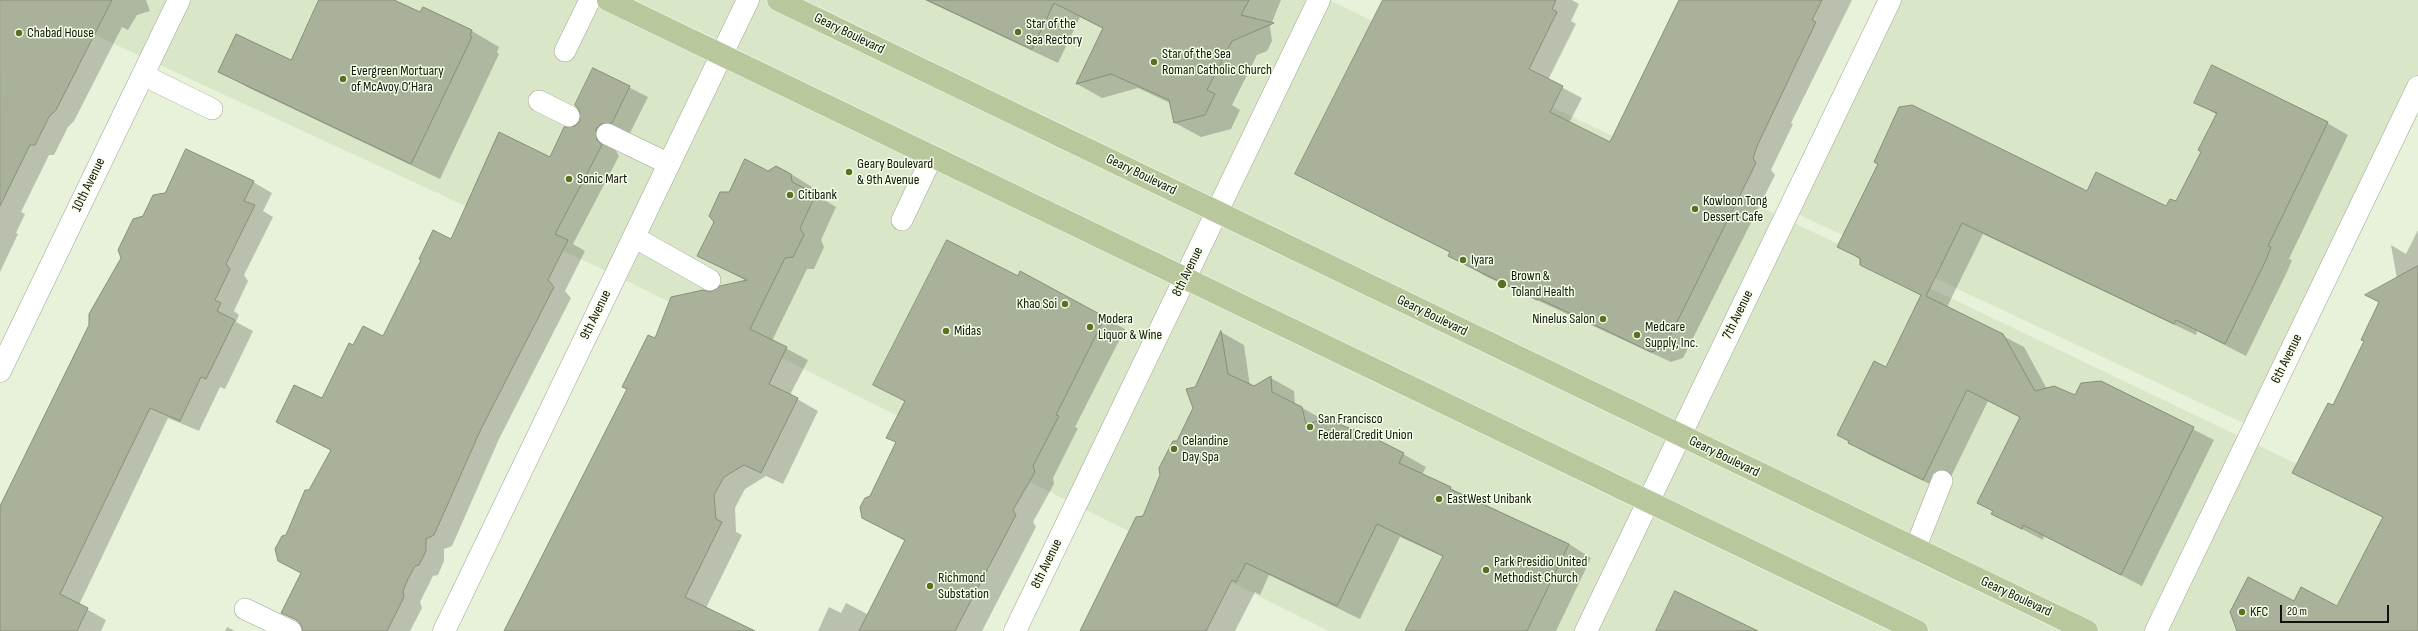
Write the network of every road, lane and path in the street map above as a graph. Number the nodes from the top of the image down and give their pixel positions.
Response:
1 (179, 0) edge
2 (590, 0) edge
3 (608, 0) edge
4 (748, 0) edge
5 (778, 0) edge
6 (1319, 0) edge
7 (1890, 0) edge
8 (565, 51) dead end
9 (722, 54) junction
10 (143, 75) junction
11 (2418, 88) edge
12 (539, 101) dead end
13 (212, 109) dead end
14 (569, 116) dead end
15 (607, 134) dead end
16 (932, 157) junction
17 (669, 164) junction
18 (1217, 212) junction
19 (902, 220) dead end
20 (634, 237) junction
21 (1185, 278) junction
22 (710, 280) dead end
23 (0, 371) edge
24 (1680, 435) junction
25 (1942, 481) dead end
26 (1648, 501) junction
27 (1915, 549) junction
28 (245, 609) dead end
29 (291, 631) edge
30 (444, 631) edge
31 (1015, 631) edge
32 (1586, 631) edge
33 (1917, 631) edge
34 (2088, 631) edge
35 (2156, 631) edge

1 - 10 street, 10th Avenue
2 - 8 lane
3 - 9 main road
4 - 9 street, 9th Avenue
5 - 18 main road, Geary Boulevard
6 - 18 street, 8th Avenue
7 - 24 street, 7th Avenue
9 - 16 main road
9 - 17 street, 9th Avenue
10 - 13 lane
10 - 23 street, 10th Avenue
11 - 35 street, 6th Avenue
12 - 14 lane
15 - 17 lane
16 - 19 lane
16 - 21 main road
17 - 20 street, 9th Avenue
18 - 21 street, 8th Avenue
18 - 24 main road, Geary Boulevard
20 - 22 lane
20 - 30 street, 9th Avenue
21 - 26 main road
21 - 31 street, 8th Avenue
24 - 26 street, 7th Avenue
24 - 27 main road, Geary Boulevard
25 - 27 lane
26 - 32 street, 7th Avenue
26 - 33 main road
27 - 34 main road, Geary Boulevard
28 - 29 lane

